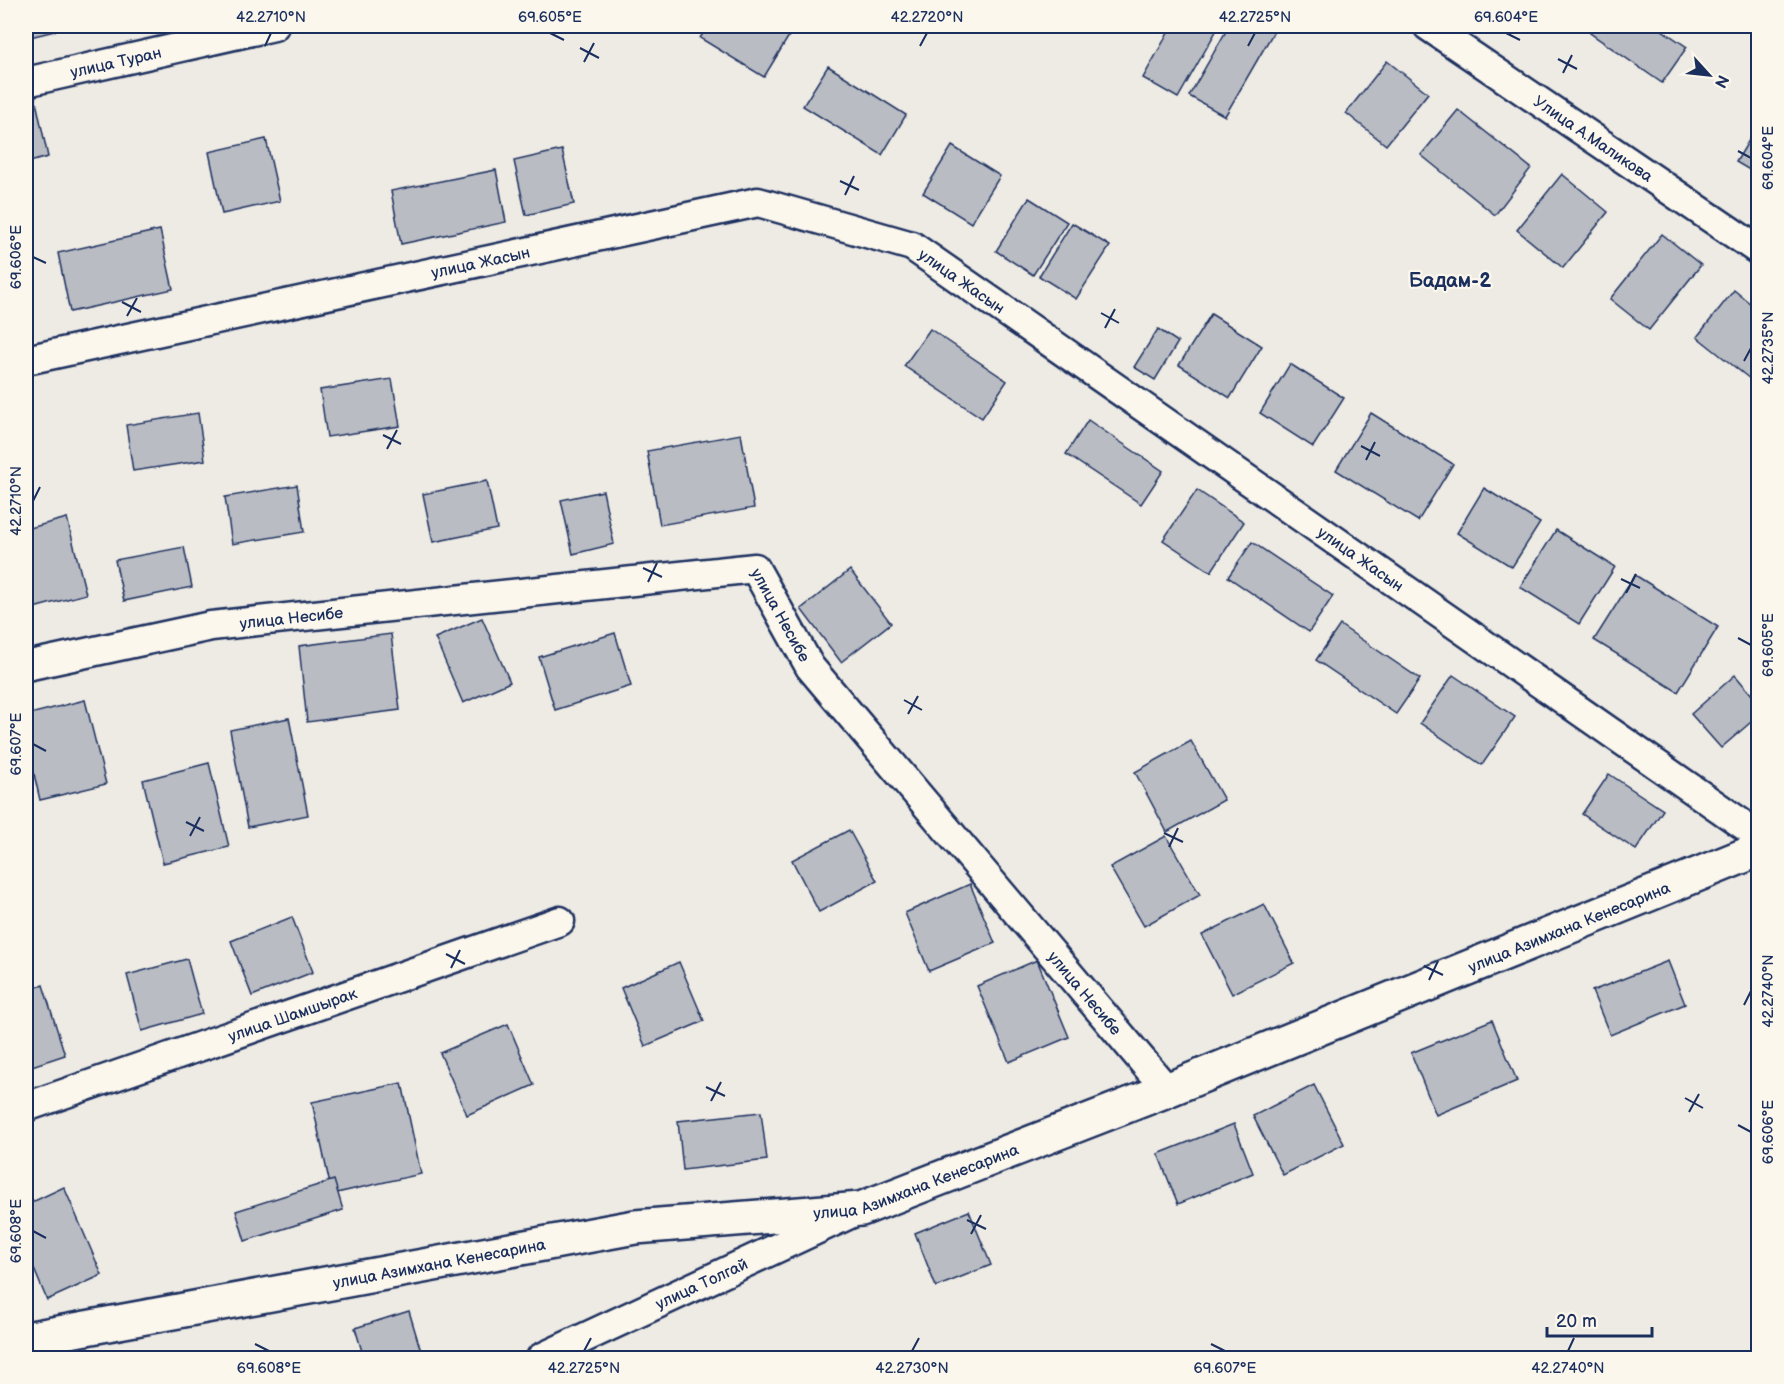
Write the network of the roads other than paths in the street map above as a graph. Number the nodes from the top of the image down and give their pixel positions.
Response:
1 (274, 26) edge
2 (1428, 26) edge
3 (26, 82) edge
4 (1758, 250) edge
5 (26, 360) edge
6 (26, 666) edge
7 (1758, 835) edge
8 (1758, 850) edge
9 (560, 921) dead end
10 (1167, 1090) junction
11 (26, 1107) edge
12 (861, 1209) junction
13 (26, 1339) edge
14 (541, 1359) edge

1 - 3 street, улица Туран
2 - 4 street, Улица А.Маликова
5 - 7 street, улица Жасын
6 - 10 street, улица Несибе
8 - 10 street, улица Азимхана Кенесарина
9 - 11 street, улица Шамшырак
10 - 12 street, улица Азимхана Кенесарина
12 - 13 street, улица Азимхана Кенесарина
12 - 14 street, улица Толгай

